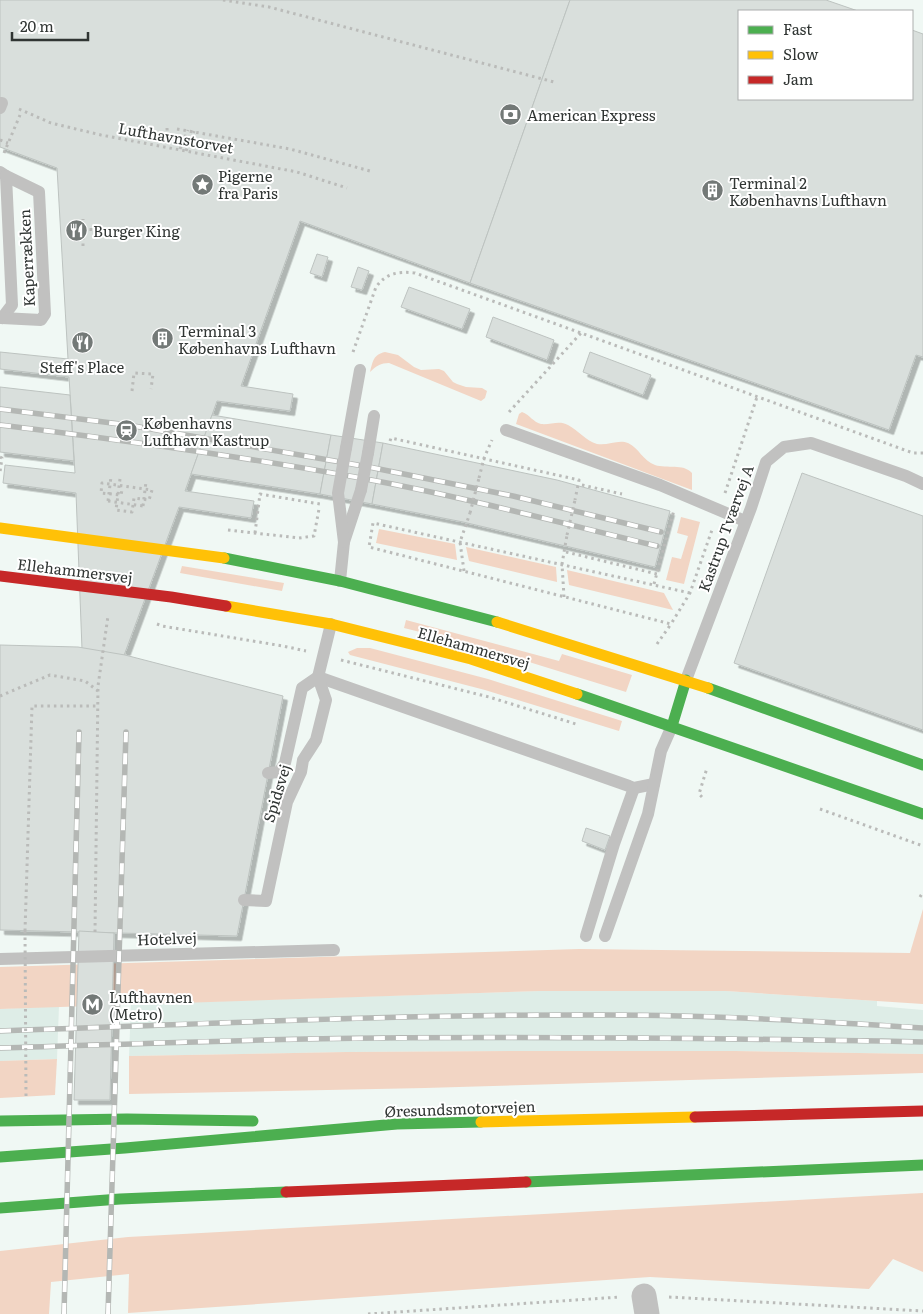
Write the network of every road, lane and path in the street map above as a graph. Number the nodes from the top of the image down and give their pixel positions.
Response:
1 (223, 0) edge
2 (554, 82) dead end
3 (1, 105) edge
4 (22, 110) junction
5 (167, 128) dead end
6 (177, 129) dead end
7 (188, 130) junction
8 (194, 131) junction
9 (0, 140) edge
10 (8, 143) junction
11 (168, 146) junction
12 (180, 149) junction
13 (186, 151) junction
14 (3, 156) dead end
15 (370, 170) dead end
16 (3, 174) edge
17 (347, 188) dead end
18 (83, 219) dead end
19 (83, 229) junction
20 (98, 230) dead end
21 (83, 246) dead end
22 (391, 273) dead end
23 (1, 318) edge
24 (582, 333) junction
25 (360, 370) dead end
26 (151, 389) dead end
27 (132, 391) dead end
28 (757, 397) junction
29 (507, 413) dead end
30 (374, 416) dead end
31 (506, 430) dead end
32 (494, 435) dead end
33 (389, 448) dead end
34 (923, 454) edge
35 (0, 458) edge
36 (484, 458) junction
37 (0, 472) edge
38 (111, 477) dead end
39 (120, 479) dead end
40 (146, 482) dead end
41 (923, 484) edge
42 (122, 490) dead end
43 (322, 497) dead end
44 (320, 504) junction
45 (675, 505) dead end
46 (719, 510) junction
47 (745, 521) junction
48 (0, 528) edge
49 (228, 530) dead end
50 (255, 533) junction
51 (344, 542) junction
52 (460, 542) junction
53 (566, 552) dead end
54 (562, 564) junction
55 (464, 571) junction
56 (657, 574) junction
57 (0, 576) edge
58 (654, 584) junction
59 (339, 585) junction
60 (690, 593) junction
61 (564, 597) junction
62 (109, 612) dead end
63 (332, 620) junction
64 (282, 646) dead end
65 (323, 656) junction
66 (318, 677) junction
67 (686, 680) junction
68 (98, 691) junction
69 (0, 696) edge
70 (98, 706) junction
71 (579, 725) dead end
72 (672, 726) junction
73 (923, 765) edge
74 (716, 771) dead end
75 (268, 774) dead end
76 (654, 784) junction
77 (634, 788) junction
78 (702, 797) dead end
79 (820, 808) dead end
80 (923, 814) edge
81 (923, 846) edge
82 (923, 892) edge
83 (920, 897) dead end
84 (244, 900) dead end
85 (95, 932) dead end
86 (586, 936) dead end
87 (605, 936) dead end
88 (334, 950) dead end
89 (0, 959) edge
90 (26, 1096) dead end
91 (923, 1111) edge
92 (0, 1121) edge
93 (265, 1122) dead end
94 (285, 1122) dead end
95 (398, 1124) junction
96 (0, 1157) edge
97 (923, 1165) edge
98 (0, 1208) edge

1 - 2 path
3 - 4 path, Lufthavnstorvet
4 - 10 path
4 - 11 path, Lufthavnstorvet
5 - 11 path
6 - 7 path
7 - 8 path
7 - 12 path
8 - 13 path
8 - 15 path
9 - 10 path
10 - 14 path
11 - 12 path, Lufthavnstorvet
12 - 13 path, Lufthavnstorvet
13 - 17 path, Lufthavnstorvet
16 - 23 lane, Kaperrækken
16 - 23 lane, Kaperrækken
18 - 19 path
19 - 20 path
19 - 21 path
22 - 24 path
24 - 28 path
24 - 29 path
25 - 51 lane, bridge
26 - 27 path
28 - 34 path
28 - 46 path
30 - 51 lane, bridge
31 - 46 lane
32 - 36 path
33 - 36 path
35 - 37 path
36 - 52 path, bridge
36 - 54 path, bridge
38 - 40 path, bridge
39 - 42 path
41 - 47 lane, Kastrup Tværvej A
43 - 44 path
44 - 50 path
44 - 50 path
45 - 56 path
46 - 47 lane
46 - 60 path
47 - 67 lane, Kastrup Tværvej A
48 - 59 main road, Ellehammersvej
49 - 50 path
51 - 59 lane
52 - 54 path
52 - 55 path
52 - 55 path
53 - 56 path
54 - 58 path
54 - 61 path
55 - 61 path
56 - 58 path
57 - 63 main road, Ellehammersvej
58 - 60 path
59 - 67 main road, Ellehammersvej
60 - 61 path
62 - 68 path
63 - 65 lane
63 - 72 main road, Ellehammersvej
64 - 65 path
65 - 66 lane
65 - 71 path
66 - 75 lane, Spidsvej
66 - 77 lane
66 - 84 lane, Spidsvej
67 - 72 main road
67 - 73 main road, Ellehammersvej
68 - 69 path
68 - 70 path
70 - 85 path
70 - 90 path, bridge
72 - 76 lane
72 - 80 main road, Ellehammersvej
74 - 78 path
76 - 77 lane
76 - 87 lane
77 - 86 lane
79 - 81 path
82 - 83 path
88 - 89 lane, Hotelvej
91 - 95 main road, Øresundsmotorvejen
92 - 93 main road
94 - 95 main road
95 - 96 main road, Øresundsmotorvejen
97 - 98 main road

